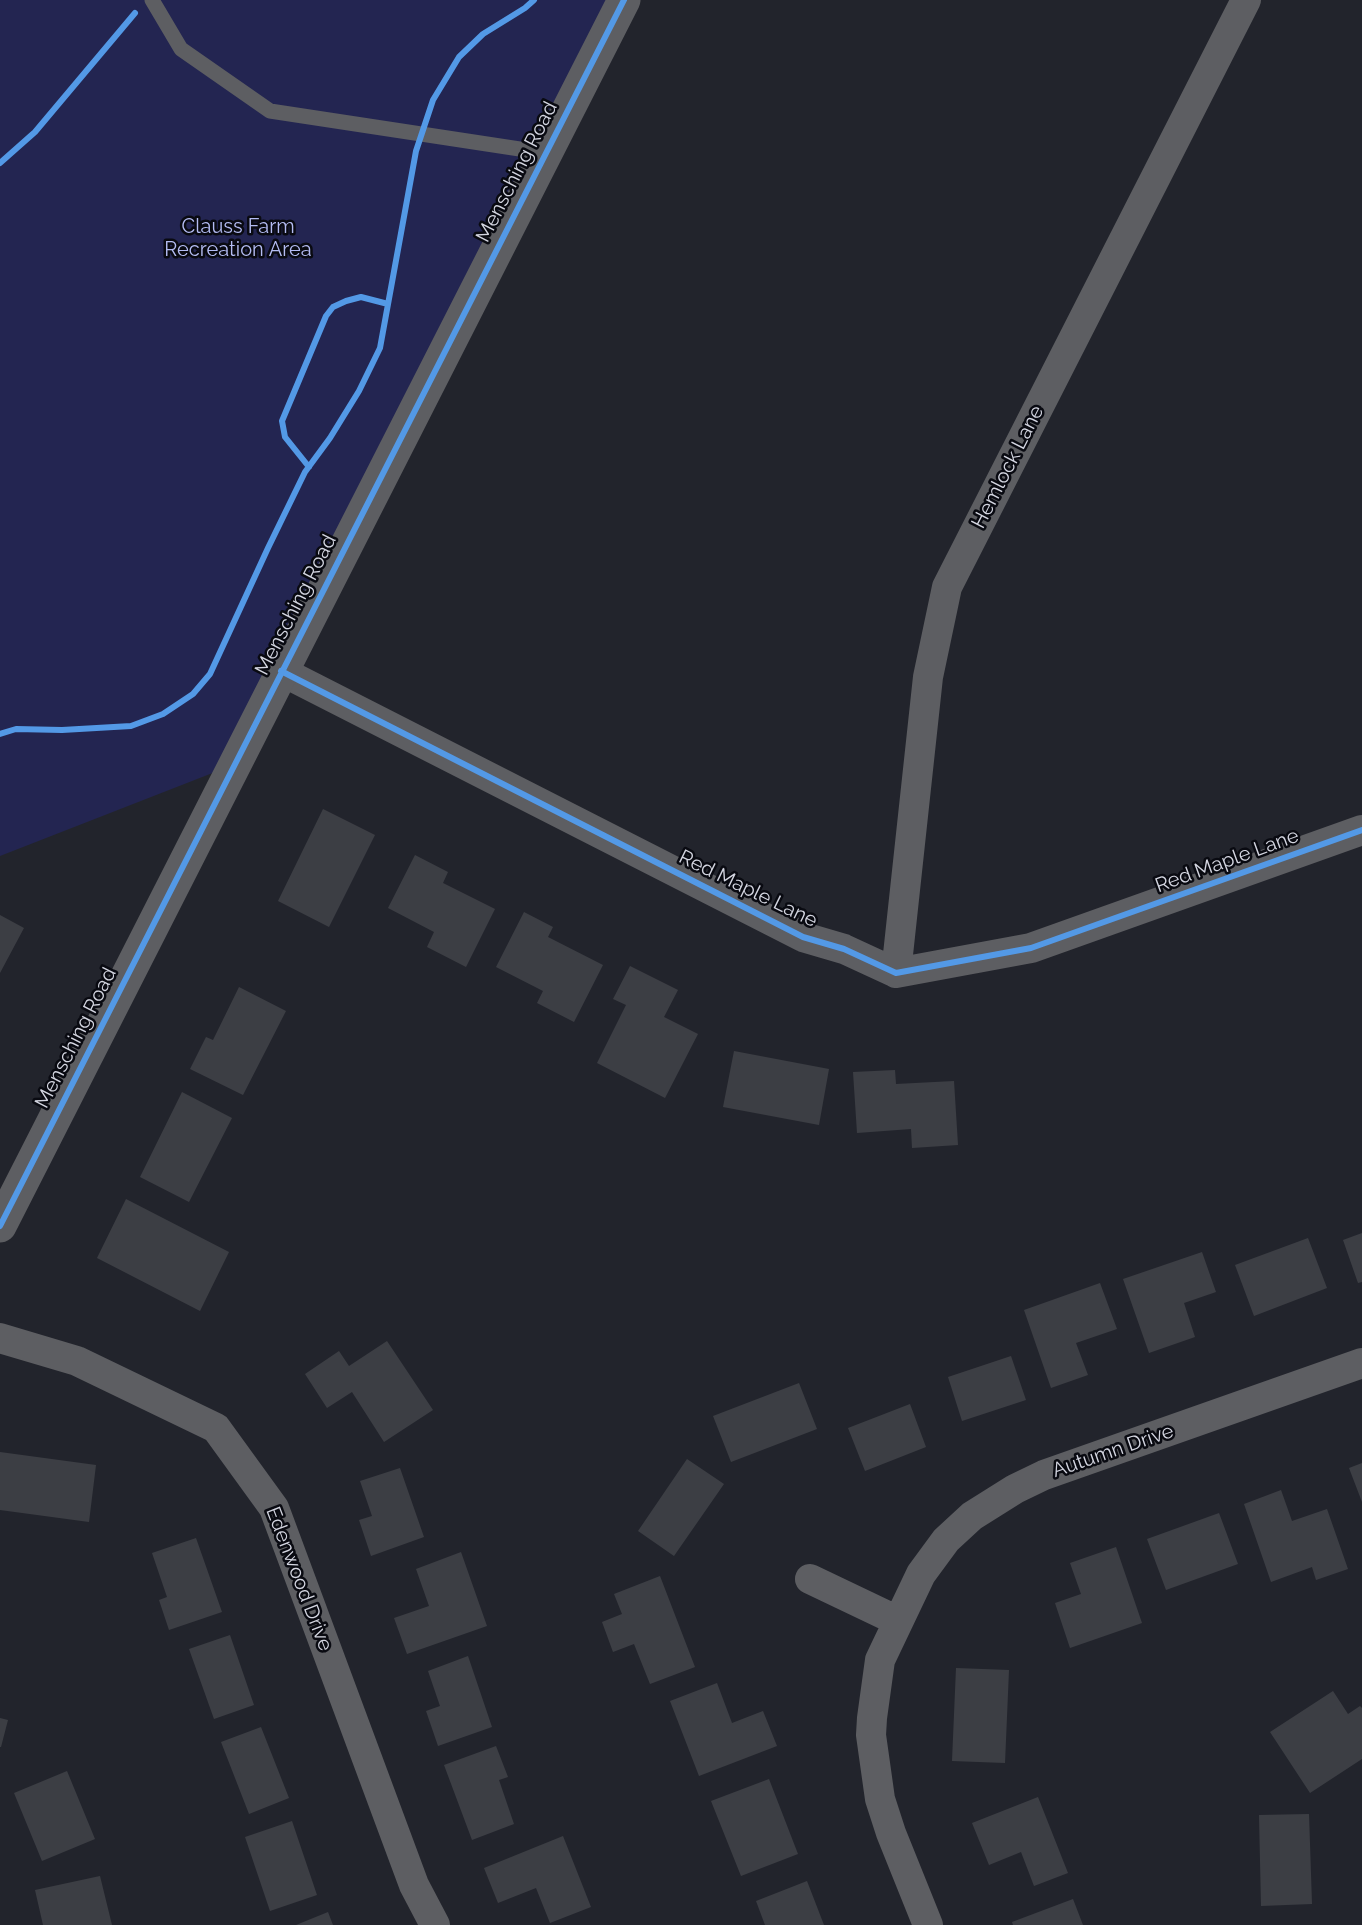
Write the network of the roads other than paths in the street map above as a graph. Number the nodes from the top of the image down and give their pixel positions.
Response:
1 (152, 0) edge
2 (624, 0) edge
3 (1246, 0) edge
4 (546, 153) junction
5 (281, 671) junction
6 (1362, 830) edge
7 (896, 974) junction
8 (0, 1226) edge
9 (0, 1338) edge
10 (1362, 1363) edge
11 (810, 1579) dead end
12 (903, 1612) junction
13 (435, 1925) edge
14 (928, 1925) edge

1 - 4 lane
2 - 4 street, Mensching Road
3 - 7 street, Hemlock Lane
4 - 5 street, Mensching Road
5 - 7 street, Red Maple Lane
5 - 8 street, Mensching Road
6 - 7 street, Red Maple Lane
9 - 13 street, Edenwood Drive
10 - 12 street, Autumn Drive
11 - 12 street
12 - 14 street, Autumn Drive

